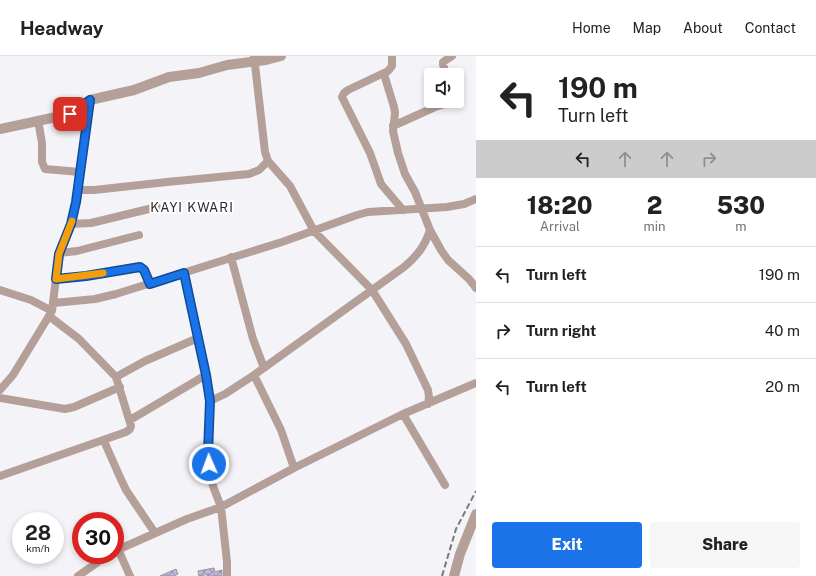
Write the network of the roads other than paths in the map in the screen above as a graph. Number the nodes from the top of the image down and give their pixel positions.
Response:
1 (280, 56) edge
2 (392, 56) edge
3 (452, 56) edge
4 (254, 59) edge
5 (444, 68) edge
6 (384, 74) junction
7 (90, 100) junction
8 (433, 108) edge
9 (38, 120) junction
10 (393, 126) junction
11 (0, 129) edge
12 (268, 161) junction
13 (80, 172) junction
14 (78, 190) junction
15 (476, 199) edge
16 (157, 207) dead end
17 (422, 208) junction
18 (403, 210) junction
19 (71, 224) junction
20 (430, 230) junction
21 (314, 231) junction
22 (139, 235) dead end
23 (59, 254) junction
24 (231, 257) junction
25 (184, 273) junction
26 (56, 279) junction
27 (150, 284) junction
28 (476, 288) edge
29 (0, 290) edge
30 (372, 290) junction
31 (52, 310) junction
32 (198, 338) junction
33 (264, 368) junction
34 (206, 375) junction
35 (254, 375) junction
36 (116, 377) junction
37 (476, 383) edge
38 (120, 387) junction
39 (0, 390) edge
40 (0, 398) edge
41 (210, 401) junction
42 (428, 404) junction
43 (403, 414) junction
44 (130, 420) junction
45 (104, 441) junction
46 (294, 468) junction
47 (0, 476) edge
48 (445, 485) dead end
49 (221, 507) junction
50 (476, 514) edge
51 (155, 533) junction
52 (124, 547) edge
53 (95, 564) edge
54 (124, 564) edge
55 (78, 576) edge
56 (130, 576) edge
57 (227, 576) edge
58 (454, 576) edge

1 - 4 street
2 - 6 street
3 - 5 street
4 - 7 street
4 - 12 street
6 - 10 street
6 - 18 street
7 - 9 street
7 - 13 street
8 - 10 street
9 - 11 street
9 - 13 street
10 - 17 street
12 - 14 street
12 - 21 street
13 - 14 street
14 - 19 street
15 - 17 street
16 - 19 street
17 - 18 street
17 - 20 street
18 - 21 street
19 - 23 street
20 - 28 street
20 - 30 street
21 - 24 street
21 - 30 street
22 - 23 street
23 - 26 street
24 - 25 street
24 - 33 street
25 - 27 street
25 - 32 street
26 - 27 street
26 - 31 street
27 - 31 street
29 - 31 street
30 - 33 street
30 - 42 street
31 - 36 street
31 - 39 street
32 - 34 street
32 - 36 street
33 - 35 street
34 - 41 street
34 - 44 street
35 - 41 street
35 - 46 street
36 - 38 street
37 - 42 street
38 - 40 street
38 - 44 street
41 - 49 street
42 - 43 street
43 - 46 street
43 - 48 street
44 - 45 street
45 - 47 street
45 - 51 street
46 - 49 street
49 - 51 street
49 - 57 street
50 - 58 street
51 - 52 street
53 - 55 street
54 - 56 street

